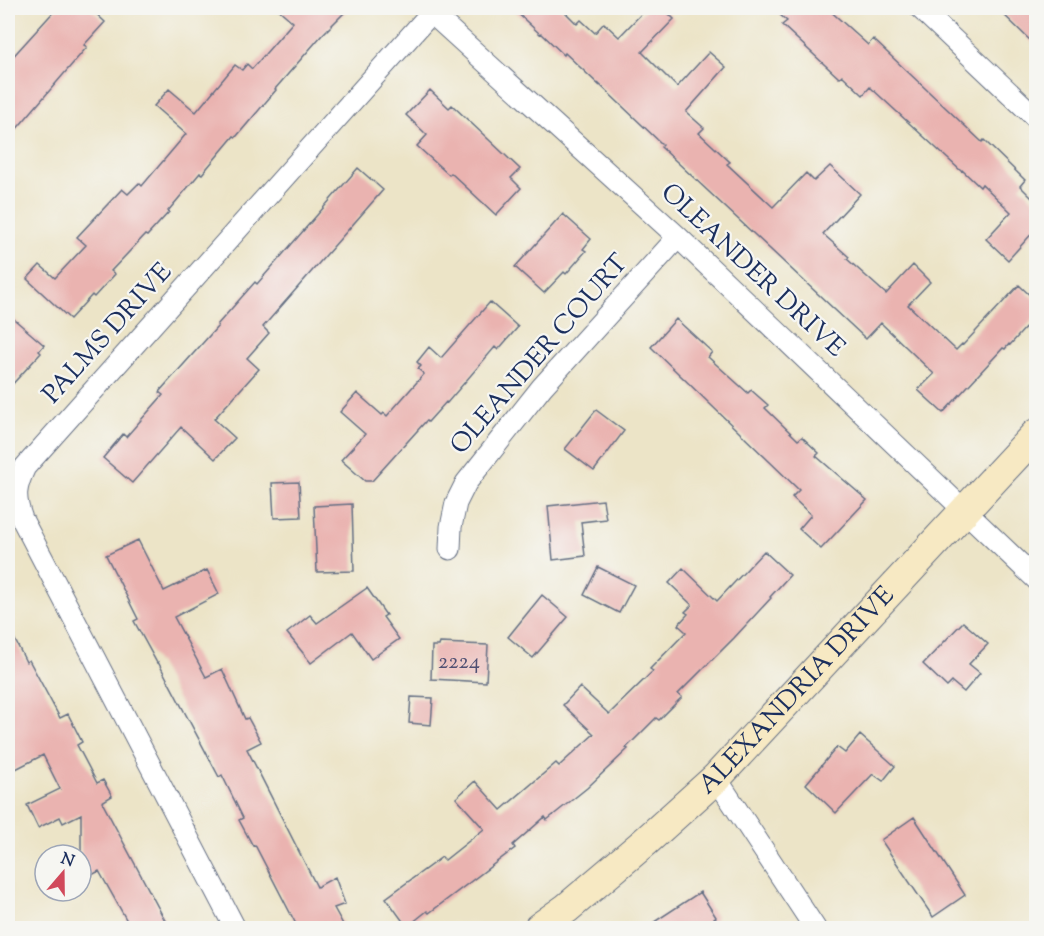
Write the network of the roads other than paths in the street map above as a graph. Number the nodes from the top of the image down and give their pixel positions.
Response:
1 (920, 8) edge
2 (428, 10) edge
3 (1036, 118) edge
4 (678, 237) junction
5 (1036, 434) edge
6 (964, 511) junction
7 (450, 549) dead end
8 (1036, 579) edge
9 (716, 778) junction
10 (235, 928) edge
11 (539, 928) edge
12 (815, 928) edge

1 - 3 street
2 - 4 street, OLEANDER DRIVE
2 - 10 street, PALMS DRIVE
4 - 6 street, OLEANDER DRIVE
4 - 7 street, OLEANDER COURT
5 - 6 street, ALEXANDRIA DRIVE
6 - 8 street, OLEANDER DRIVE
6 - 9 street, ALEXANDRIA DRIVE
9 - 11 street, ALEXANDRIA DRIVE
9 - 12 street

